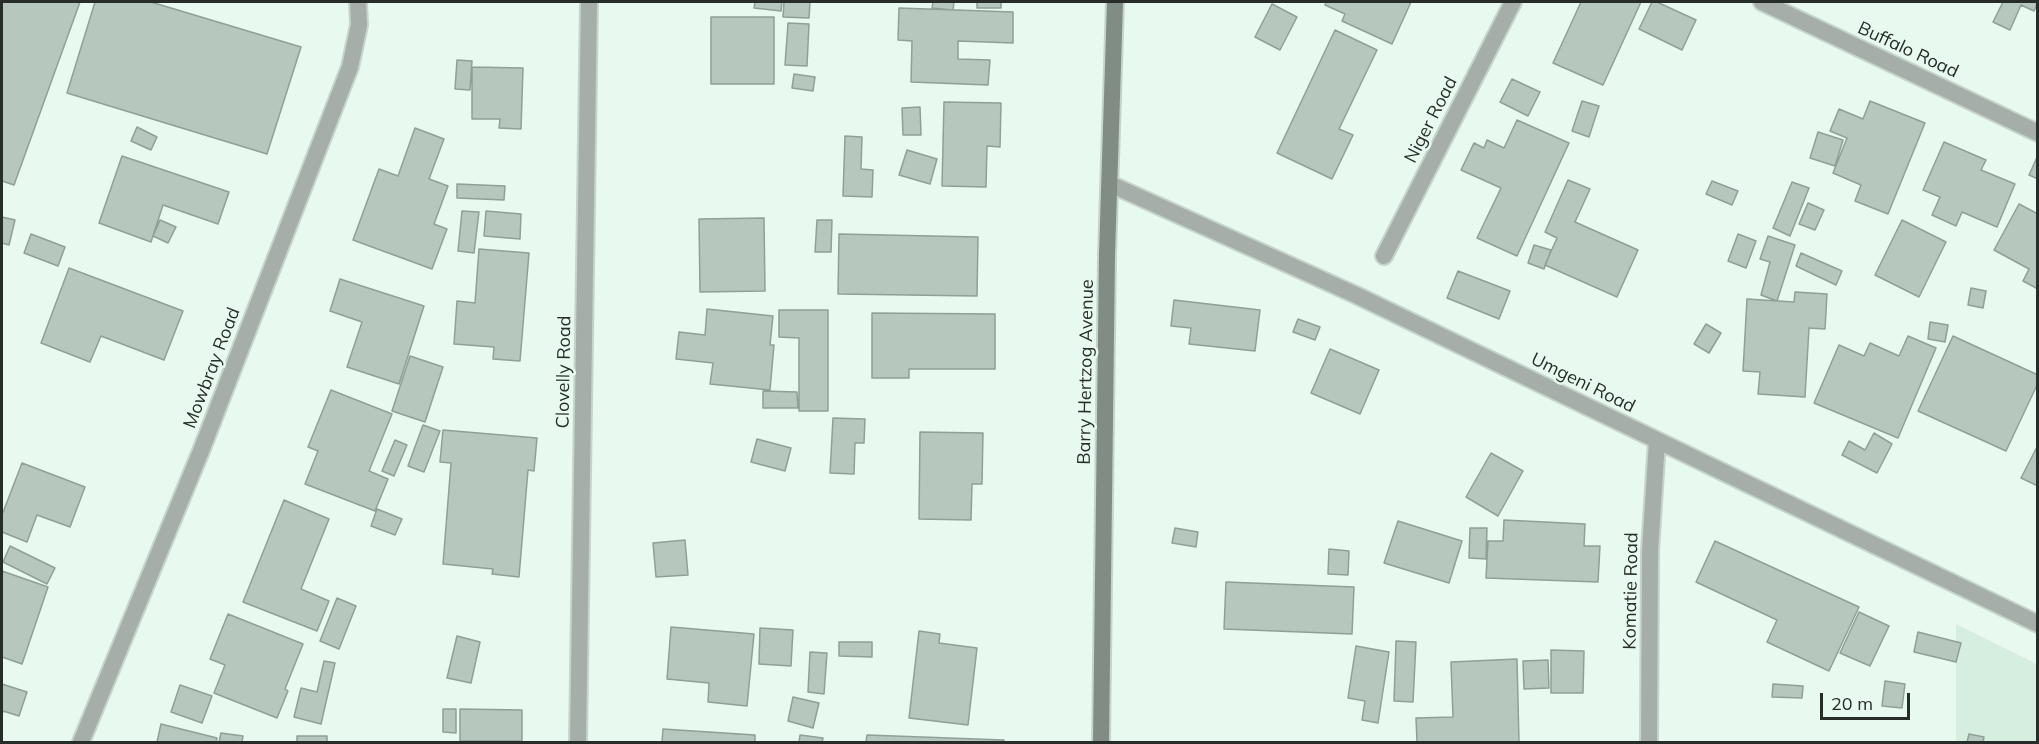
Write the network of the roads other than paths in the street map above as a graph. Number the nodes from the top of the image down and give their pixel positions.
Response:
1 (358, 2) edge
2 (590, 2) edge
3 (1115, 2) edge
4 (1513, 2) edge
5 (1762, 2) edge
6 (2037, 132) edge
7 (1110, 184) junction
8 (1384, 256) dead end
9 (1657, 441) junction
10 (2037, 624) edge
11 (81, 742) edge
12 (578, 742) edge
13 (1101, 742) edge
14 (1649, 742) edge

1 - 11 street, Mowbray Road
2 - 12 street, Clovelly Road
3 - 7 main road, Barry Hertzog Avenue
4 - 8 street, Niger Road
5 - 6 street, Buffalo Road
7 - 9 street, Umgeni Road
7 - 13 main road, Barry Hertzog Avenue
9 - 10 street, Umgeni Road
9 - 14 street, Komatie Road

